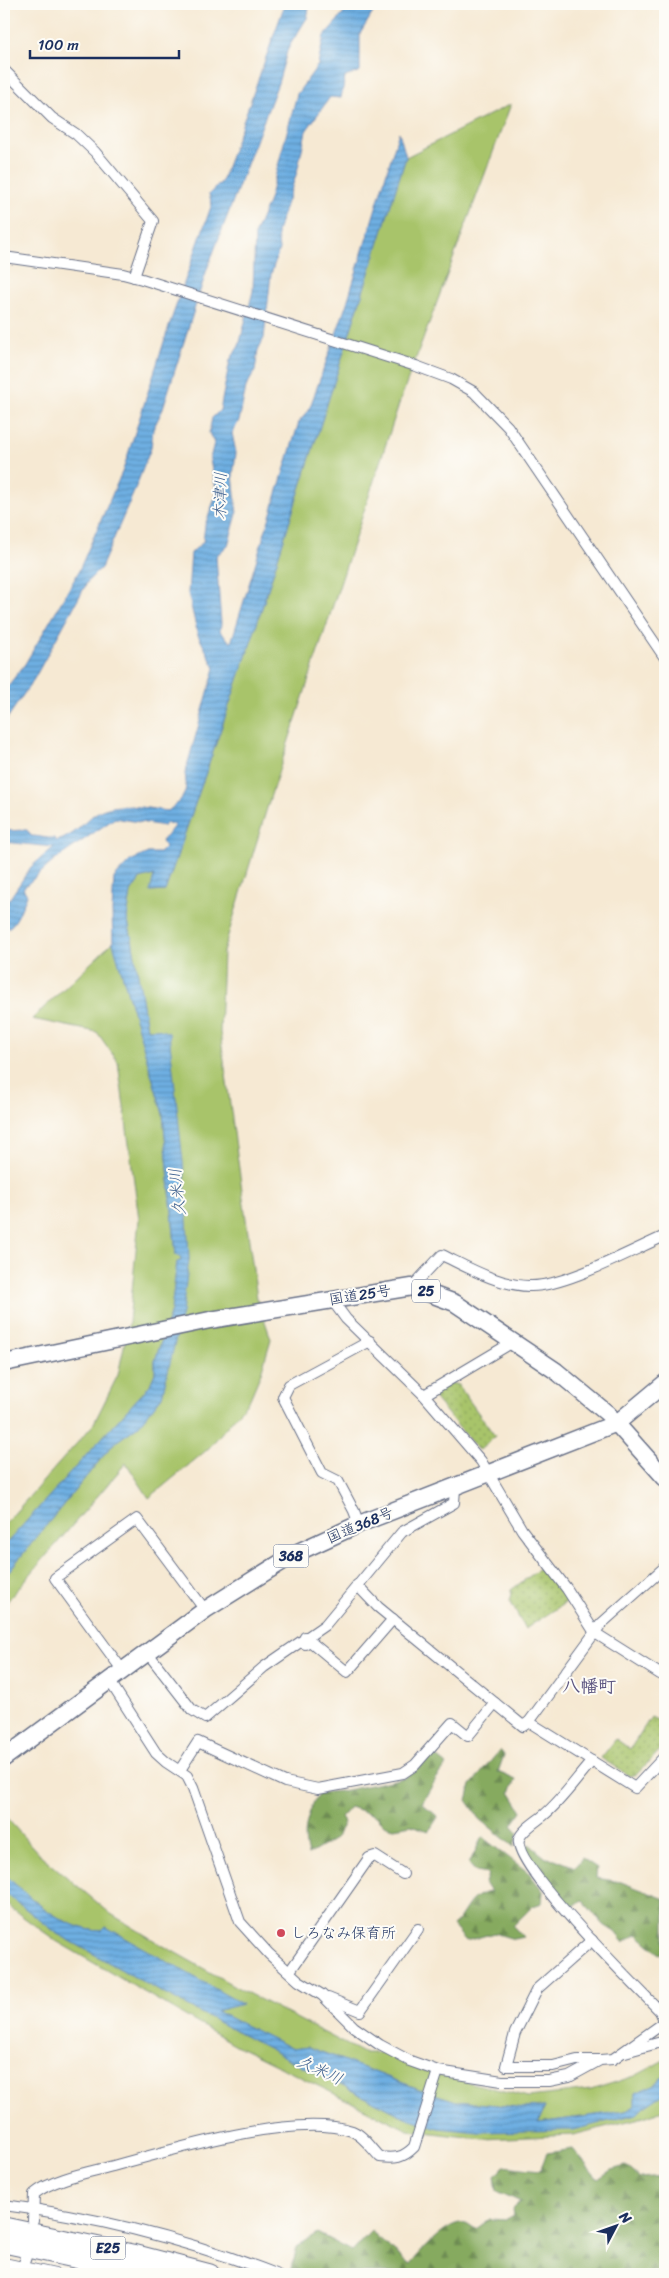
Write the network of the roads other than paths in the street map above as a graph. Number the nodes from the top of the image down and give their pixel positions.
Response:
1 (4, 70) edge
2 (4, 257) edge
3 (138, 278) junction
4 (665, 658) edge
5 (665, 1236) edge
6 (412, 1287) junction
7 (332, 1300) junction
8 (370, 1341) junction
9 (513, 1342) junction
10 (4, 1364) edge
11 (665, 1383) edge
12 (424, 1394) junction
13 (617, 1423) junction
14 (489, 1475) junction
15 (665, 1478) edge
16 (455, 1488) junction
17 (359, 1524) junction
18 (665, 1567) edge
19 (357, 1585) junction
20 (205, 1610) junction
21 (393, 1619) junction
22 (595, 1633) junction
23 (305, 1641) junction
24 (147, 1652) junction
25 (665, 1670) edge
26 (116, 1675) junction
27 (495, 1703) junction
28 (529, 1722) junction
29 (665, 1756) edge
30 (4, 1758) edge
31 (592, 1761) junction
32 (180, 1770) junction
33 (402, 1874) dead end
34 (418, 1929) dead end
35 (592, 1940) junction
36 (290, 1971) junction
37 (322, 1996) junction
38 (665, 2022) edge
39 (665, 2042) edge
40 (622, 2052) junction
41 (600, 2060) junction
42 (438, 2071) junction
43 (4, 2205) edge
44 (33, 2209) junction
45 (33, 2221) dead end
46 (6, 2231) edge
47 (25, 2262) junction
48 (4, 2263) edge
49 (4, 2271) edge
50 (55, 2274) edge
51 (149, 2274) edge
52 (210, 2274) edge
53 (276, 2274) edge

1 - 3 street
2 - 3 street
3 - 4 street
5 - 6 street
6 - 7 highway, 国道25号 / 25
6 - 9 highway, 国道25号 / 25
7 - 8 street
7 - 10 highway, 国道25号 / 25
8 - 12 street
8 - 17 street
9 - 12 street
9 - 13 highway, 国道25号 / 25
11 - 13 highway
12 - 14 street
13 - 14 highway, 国道368号 / 368
13 - 15 highway, 国道25号
14 - 16 highway, 国道368号 / 368
14 - 22 street
16 - 17 highway, 国道368号 / 368
16 - 19 street
17 - 20 highway, 国道368号 / 368
18 - 22 street
19 - 21 street
19 - 23 street
20 - 24 highway, 国道368号 / 368
20 - 26 street
21 - 23 street
21 - 27 street
22 - 25 street
22 - 28 street
23 - 24 street
24 - 26 highway, 国道368号 / 368
26 - 30 highway, 国道368号 / 368
26 - 32 street
27 - 28 street
27 - 32 street
28 - 31 street
29 - 31 street
31 - 35 street
32 - 36 street
33 - 36 street
34 - 37 street
35 - 38 street
35 - 41 street
36 - 37 street
37 - 42 street
38 - 40 street
39 - 40 street
40 - 41 street
41 - 42 street
42 - 44 street
43 - 44 street
44 - 45 street
44 - 53 street
46 - 51 highway, E25
46 - 52 highway, E25
47 - 48 street
47 - 49 street
47 - 50 street

